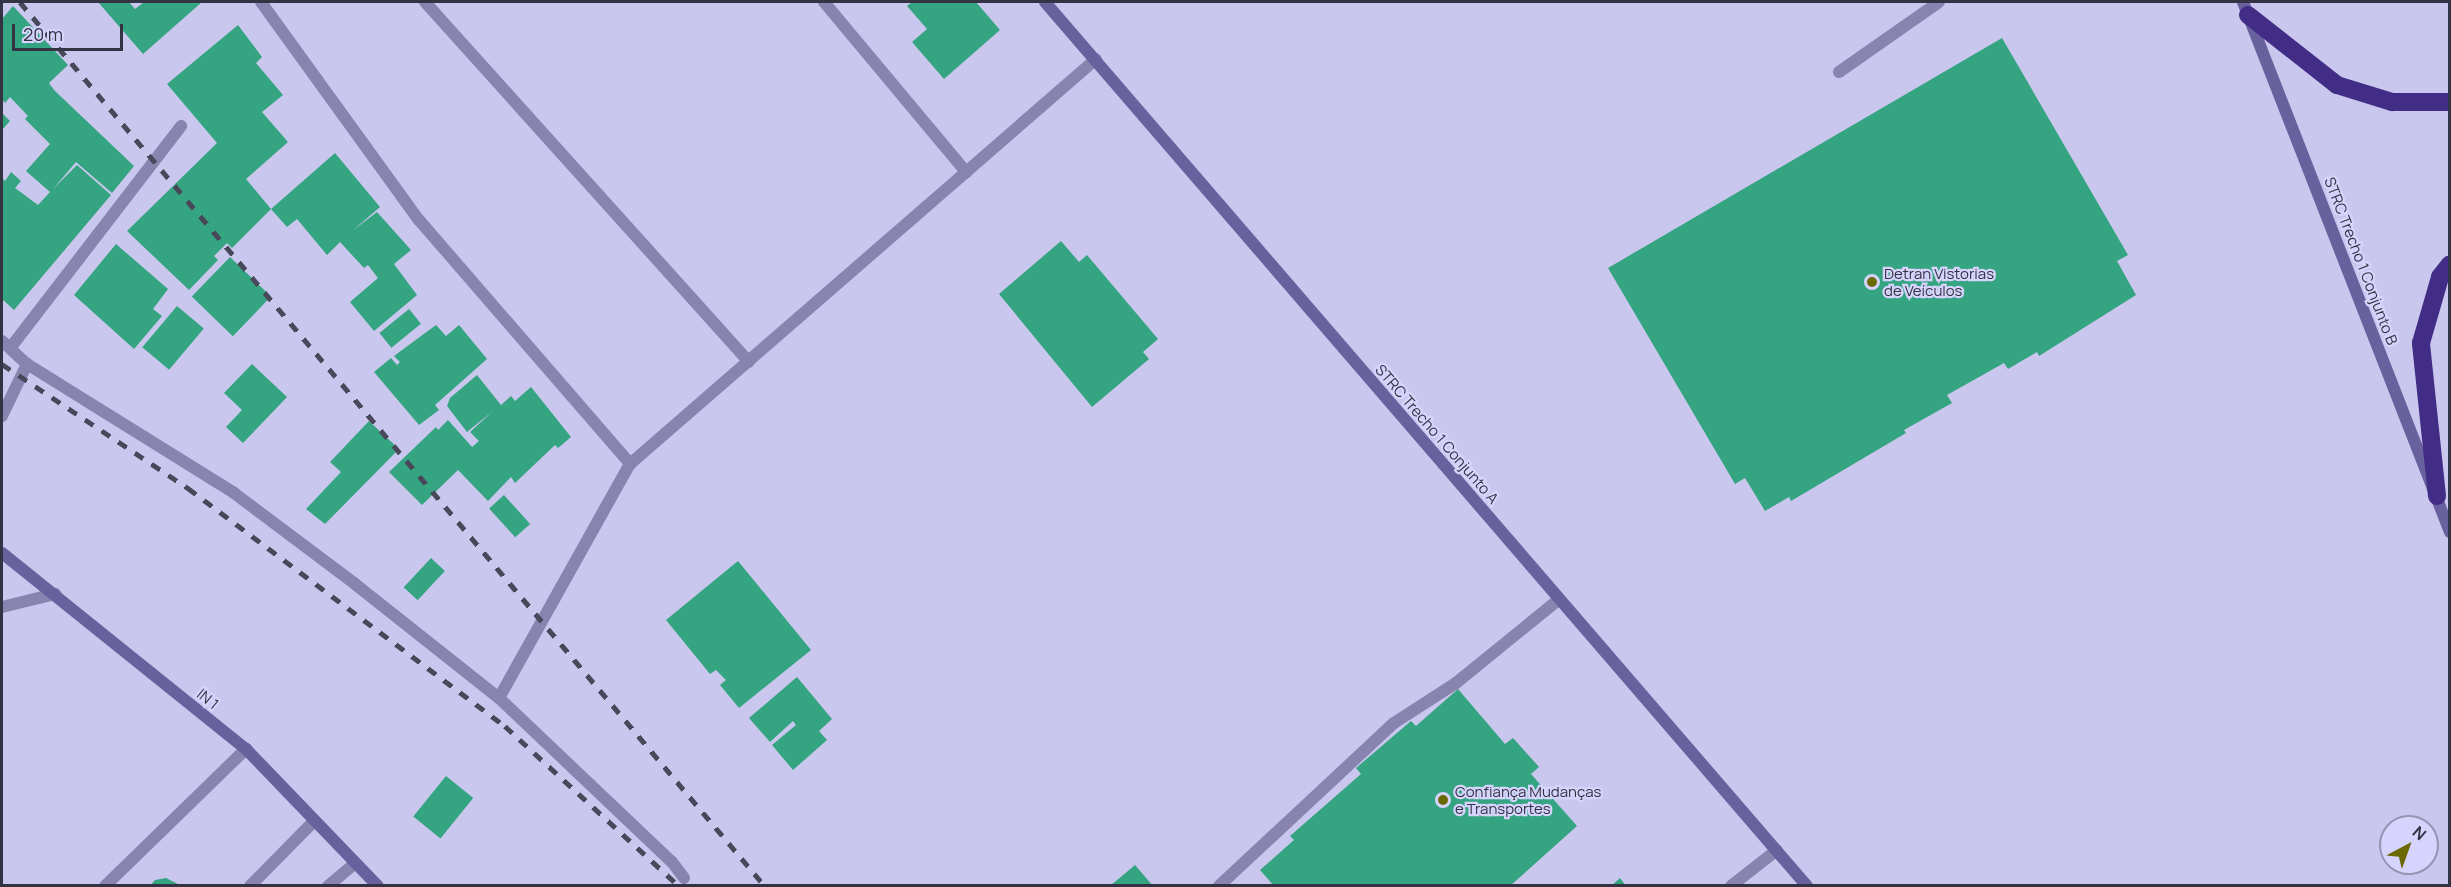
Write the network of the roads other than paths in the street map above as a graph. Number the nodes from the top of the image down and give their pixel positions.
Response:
1 (261, 2) edge
2 (425, 2) edge
3 (824, 2) edge
4 (1045, 2) edge
5 (1939, 2) edge
6 (2246, 8) edge
7 (1096, 59) junction
8 (1839, 72) dead end
9 (2450, 102) edge
10 (182, 126) dead end
11 (966, 172) junction
12 (2450, 264) edge
13 (6, 344) edge
14 (749, 362) junction
15 (27, 364) junction
16 (2, 416) edge
17 (630, 464) junction
18 (2437, 496) junction
19 (2450, 532) edge
20 (2, 553) edge
21 (55, 594) junction
22 (1558, 600) junction
23 (2, 607) edge
24 (499, 698) junction
25 (246, 749) junction
26 (314, 821) junction
27 (1777, 850) junction
28 (356, 863) junction
29 (684, 878) dead end
30 (105, 885) edge
31 (250, 885) edge
32 (328, 885) edge
33 (378, 885) edge
34 (1219, 885) edge
35 (1731, 885) edge
36 (1808, 885) edge

1 - 17 street
2 - 14 street
3 - 11 street
4 - 7 main road, STRC Trecho 1 Conjunto A
5 - 8 street
6 - 9 highway
6 - 18 main road, STRC Trecho 1 Conjunto B
7 - 11 street
7 - 22 main road, STRC Trecho 1 Conjunto A
10 - 13 street
11 - 14 street
12 - 18 highway
13 - 15 street
14 - 17 street
15 - 16 street
15 - 24 street
17 - 24 street
18 - 19 main road, STRC Trecho 1 Conjunto B
20 - 21 main road, IN 1
21 - 23 street
21 - 25 main road, IN 1
22 - 27 main road, STRC Trecho 1 Conjunto A
22 - 34 street
24 - 29 street
25 - 26 main road, IN 1
25 - 30 street
26 - 28 main road, IN 1
26 - 31 street
27 - 35 street
27 - 36 main road, STRC Trecho 1 Conjunto A
28 - 32 street
28 - 33 main road, IN 1

